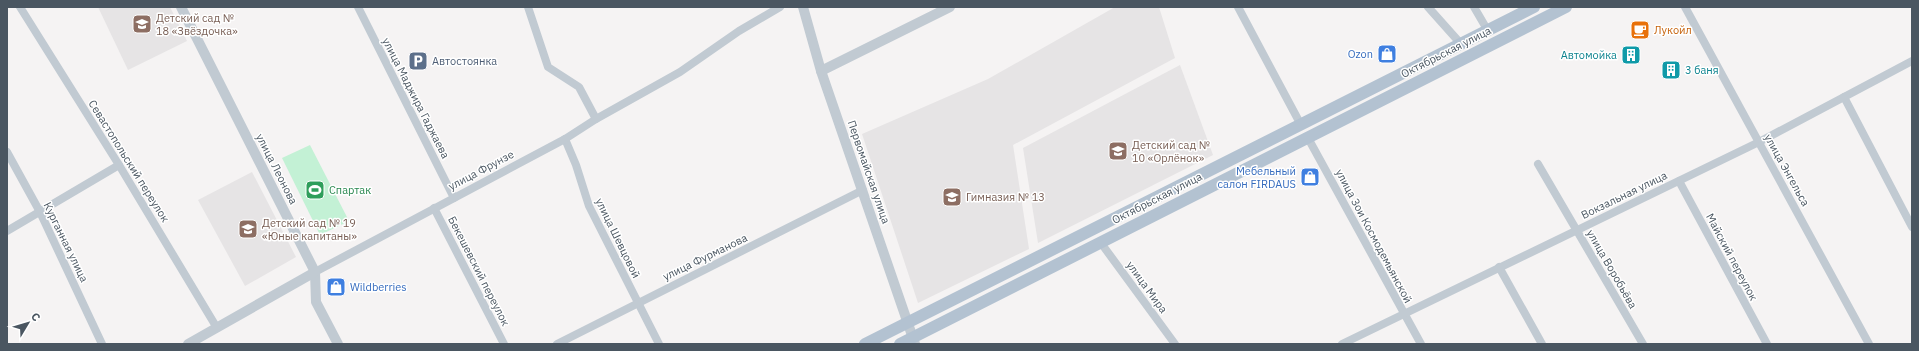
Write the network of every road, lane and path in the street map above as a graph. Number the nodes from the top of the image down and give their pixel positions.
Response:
1 (20, 7) edge
2 (182, 7) edge
3 (358, 7) edge
4 (528, 7) edge
5 (780, 7) edge
6 (803, 7) edge
7 (950, 7) edge
8 (1238, 7) edge
9 (1428, 7) edge
10 (1474, 7) edge
11 (1534, 7) edge
12 (1566, 7) edge
13 (1684, 7) edge
14 (1488, 31) junction
15 (1461, 44) junction
16 (1912, 61) edge
17 (822, 71) junction
18 (1844, 96) junction
19 (596, 119) junction
20 (1301, 125) junction
21 (1308, 138) junction
22 (565, 139) junction
23 (1759, 142) junction
24 (7, 152) edge
25 (1538, 164) dead end
26 (119, 165) junction
27 (1679, 181) junction
28 (863, 190) junction
29 (454, 198) junction
30 (434, 208) junction
31 (40, 212) junction
32 (1912, 227) edge
33 (1576, 230) junction
34 (7, 231) edge
35 (1101, 242) junction
36 (1500, 267) junction
37 (315, 272) junction
38 (638, 302) junction
39 (1403, 314) junction
40 (908, 322) junction
41 (217, 328) junction
42 (914, 341) edge
43 (102, 344) edge
44 (188, 344) edge
45 (338, 344) edge
46 (504, 344) edge
47 (558, 344) edge
48 (659, 344) edge
49 (865, 344) edge
50 (900, 344) edge
51 (1175, 344) edge
52 (1342, 344) edge
53 (1421, 344) edge
54 (1542, 344) edge
55 (1642, 344) edge
56 (1767, 344) edge
57 (1869, 344) edge

1 - 26 street, Севастопольский переулок
2 - 37 street, улица Леонова
3 - 29 street, улица Маджира Гаджаева
4 - 19 street
5 - 19 street, улица Фрунзе
6 - 17 street, Первомайская улица
7 - 17 street
8 - 20 street
9 - 15 street
10 - 14 street
11 - 14 main road, Октябрьская улица
12 - 21 main road, Октябрьская улица
13 - 23 street, улица Энгельса
14 - 15 main road, Октябрьская улица
15 - 20 main road, Октябрьская улица
16 - 18 street, Вокзальная улица
17 - 28 street, Первомайская улица
18 - 23 street, Вокзальная улица
18 - 32 street
19 - 22 street, улица Фрунзе
20 - 40 main road, Октябрьская улица
21 - 35 main road, Октябрьская улица
21 - 39 street, улица Зои Космодемьянской
22 - 29 street, улица Фрунзе
22 - 38 street, улица Шевцовой
23 - 27 street, Вокзальная улица
23 - 57 street, улица Энгельса
24 - 31 street, Курганная улица
25 - 33 street, улица Воробьёва
26 - 31 street
26 - 41 street, Севастопольский переулок
27 - 33 street, Вокзальная улица
27 - 56 street, Майский переулок
28 - 38 street, улица Фурманова
28 - 40 street, Первомайская улица
29 - 30 street, улица Фрунзе
30 - 37 street, улица Фрунзе
30 - 46 street, Бекешевский переулок
31 - 34 street
31 - 43 street, Курганная улица
33 - 36 street, Вокзальная улица
33 - 55 street, улица Воробьёва
35 - 42 main road, Октябрьская улица
35 - 51 street, улица Мира
36 - 39 street, Вокзальная улица
36 - 54 street
37 - 41 street, улица Фрунзе
37 - 45 street, улица Леонова
38 - 47 street, улица Фурманова
38 - 48 street, улица Шевцовой
39 - 52 street, Вокзальная улица
39 - 53 street, улица Зои Космодемьянской
40 - 42 street, Первомайская улица
40 - 49 main road, Октябрьская улица
41 - 44 street, улица Фрунзе
42 - 50 main road, Октябрьская улица

